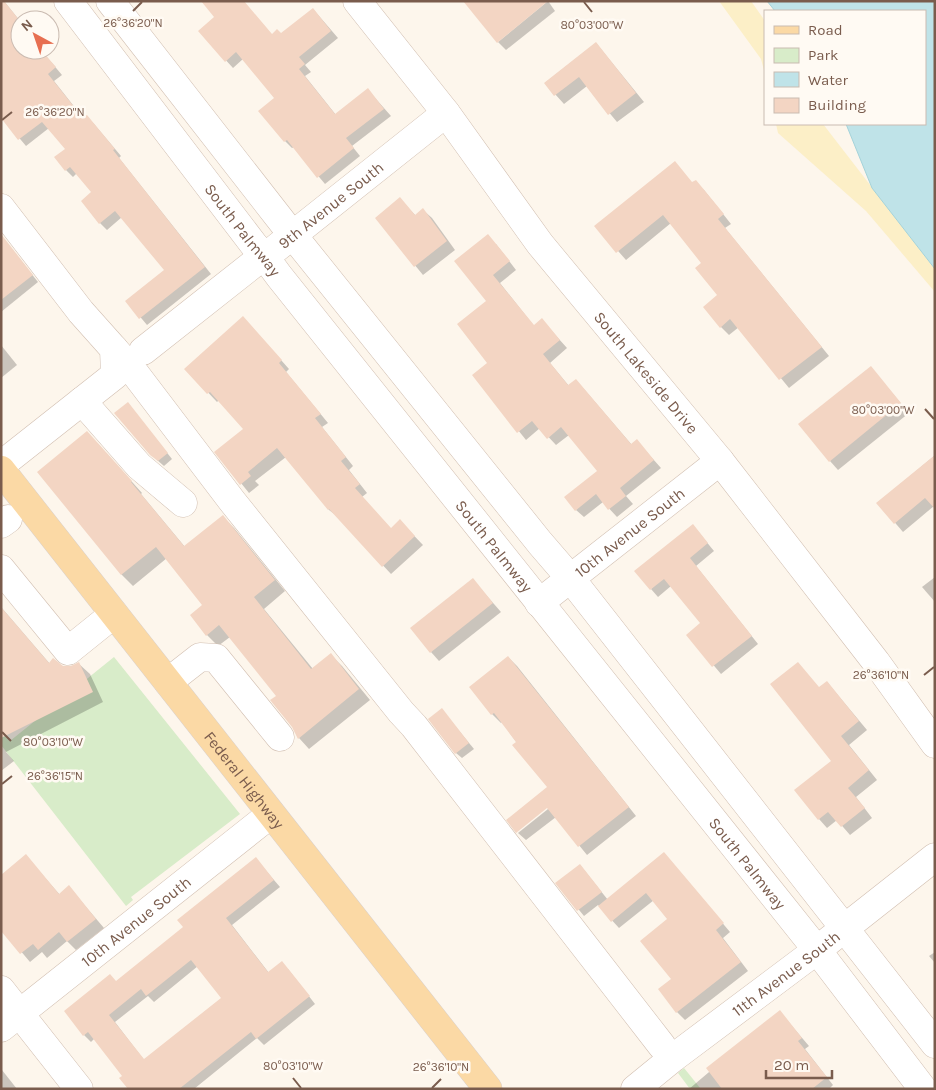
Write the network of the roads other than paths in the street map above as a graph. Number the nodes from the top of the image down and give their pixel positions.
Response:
1 (68, 1) edge
2 (110, 1) edge
3 (357, 1) edge
4 (446, 113) junction
5 (1, 208) edge
6 (293, 234) junction
7 (266, 257) junction
8 (143, 351) dead end
9 (114, 362) junction
10 (82, 401) junction
11 (720, 461) junction
12 (1, 465) edge
13 (1, 470) edge
14 (183, 503) dead end
15 (1, 569) edge
16 (571, 579) junction
17 (540, 603) junction
18 (114, 614) junction
19 (168, 682) junction
20 (280, 737) dead end
21 (935, 744) edge
22 (271, 814) junction
23 (935, 857) edge
24 (844, 929) junction
25 (817, 950) junction
26 (1, 990) edge
27 (10, 1021) edge
28 (935, 1044) edge
29 (662, 1046) dead end
30 (79, 1089) edge
31 (488, 1089) edge
32 (635, 1089) edge
33 (924, 1089) edge

1 - 7 street, South Palmway
2 - 6 street
3 - 4 street, South Lakeside Drive
4 - 6 street, 9th Avenue South
4 - 11 street, South Lakeside Drive
5 - 9 street
6 - 7 street, 9th Avenue South
6 - 16 street
7 - 8 street, 9th Avenue South
7 - 17 street, South Palmway
9 - 10 street
9 - 29 street
10 - 12 street
10 - 14 street
11 - 16 street, 10th Avenue South
11 - 21 street, South Lakeside Drive
13 - 18 main road, Federal Highway
15 - 18 street
16 - 17 street, 10th Avenue South
16 - 24 street
17 - 25 street, South Palmway
18 - 19 main road, Federal Highway
19 - 20 street
19 - 22 main road, Federal Highway
22 - 27 street, 10th Avenue South
22 - 31 main road, Federal Highway
23 - 24 street, 11th Avenue South
24 - 25 street, 11th Avenue South
24 - 28 street
25 - 32 street, 11th Avenue South
25 - 33 street, South Palmway
26 - 27 street
27 - 30 street

